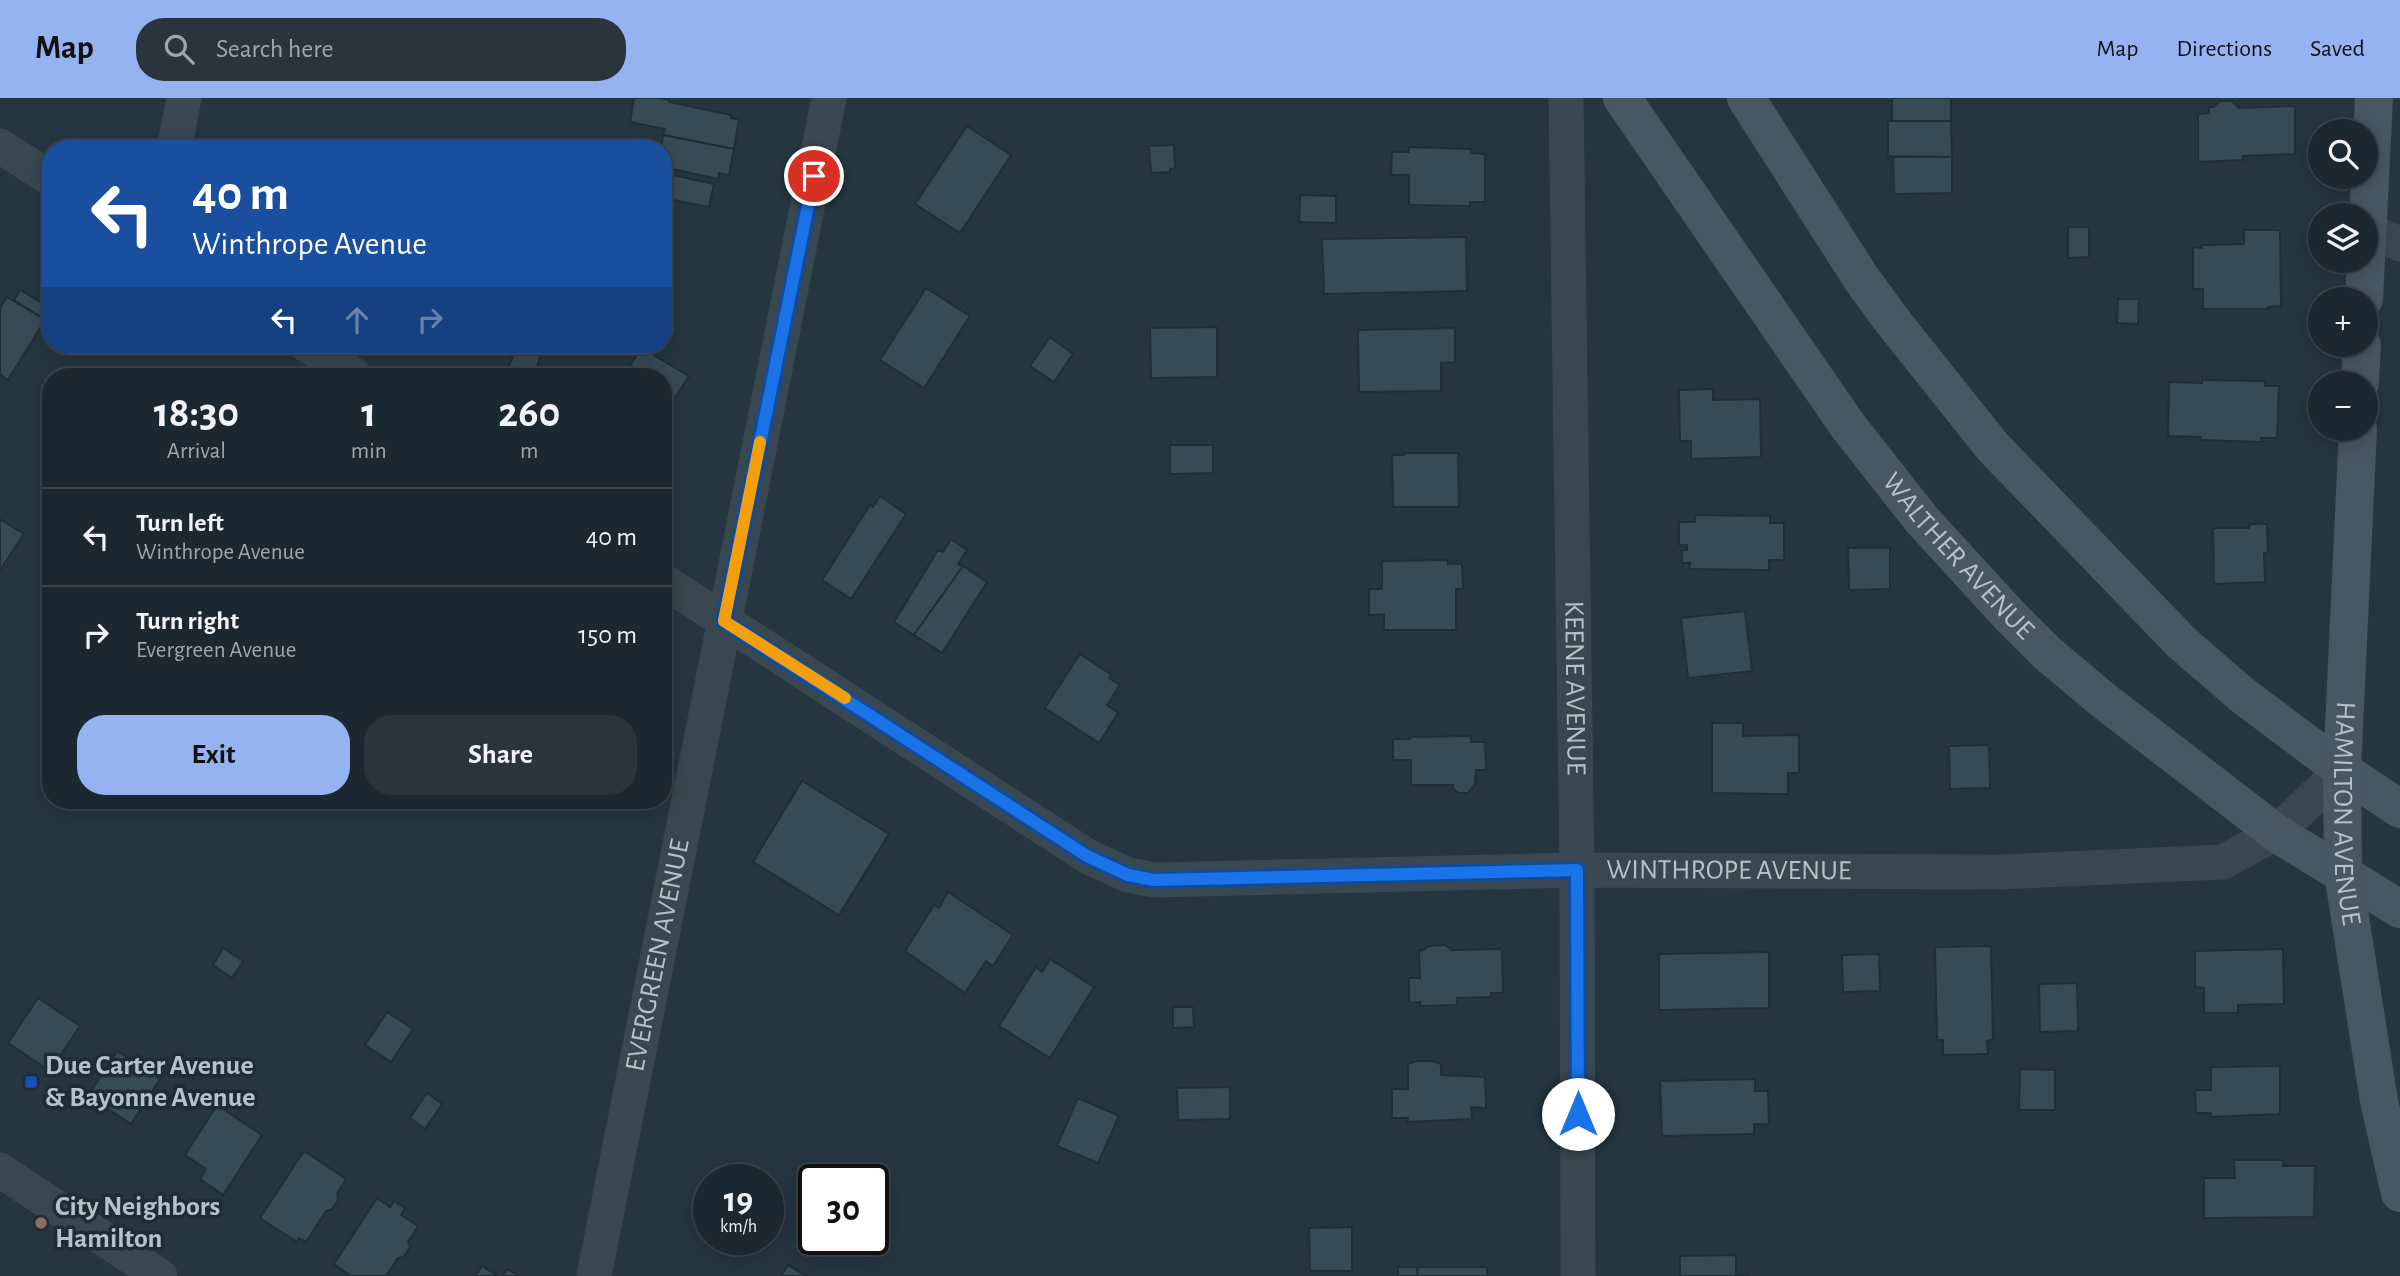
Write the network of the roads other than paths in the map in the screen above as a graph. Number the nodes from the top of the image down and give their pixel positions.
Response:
1 (184, 98) edge
2 (830, 98) edge
3 (1566, 98) edge
4 (1622, 98) edge
5 (1746, 98) edge
6 (2374, 98) edge
7 (176, 140) edge
8 (0, 146) edge
9 (42, 173) edge
10 (2384, 237) edge
11 (2368, 287) edge
12 (321, 354) edge
13 (343, 368) edge
14 (2357, 441) edge
15 (672, 587) edge
16 (724, 621) junction
17 (2342, 770) junction
18 (2400, 809) edge
19 (2276, 833) junction
20 (1577, 870) junction
21 (2343, 873) junction
22 (2400, 909) edge
23 (0, 1170) edge
24 (2400, 1193) edge
25 (160, 1276) edge
26 (594, 1276) edge
27 (1578, 1276) edge

1 - 7 street
2 - 16 street, EVERGREEN AVENUE
3 - 20 street, KEENE AVENUE
4 - 19 main road, WALTHER AVENUE
5 - 17 main road
6 - 10 main road
8 - 9 street
10 - 11 main road
12 - 13 street
14 - 17 main road, HAMILTON AVENUE
15 - 16 street, WINTHROPE AVENUE
16 - 20 street, WINTHROPE AVENUE
16 - 26 street, EVERGREEN AVENUE
17 - 18 main road
17 - 19 street, WINTHROPE AVENUE
17 - 21 main road, HAMILTON AVENUE
19 - 20 street, WINTHROPE AVENUE
19 - 21 main road, WALTHER AVENUE
20 - 27 street, KEENE AVENUE
21 - 22 main road, WALTHER AVENUE
21 - 24 main road, HAMILTON AVENUE
23 - 25 street

